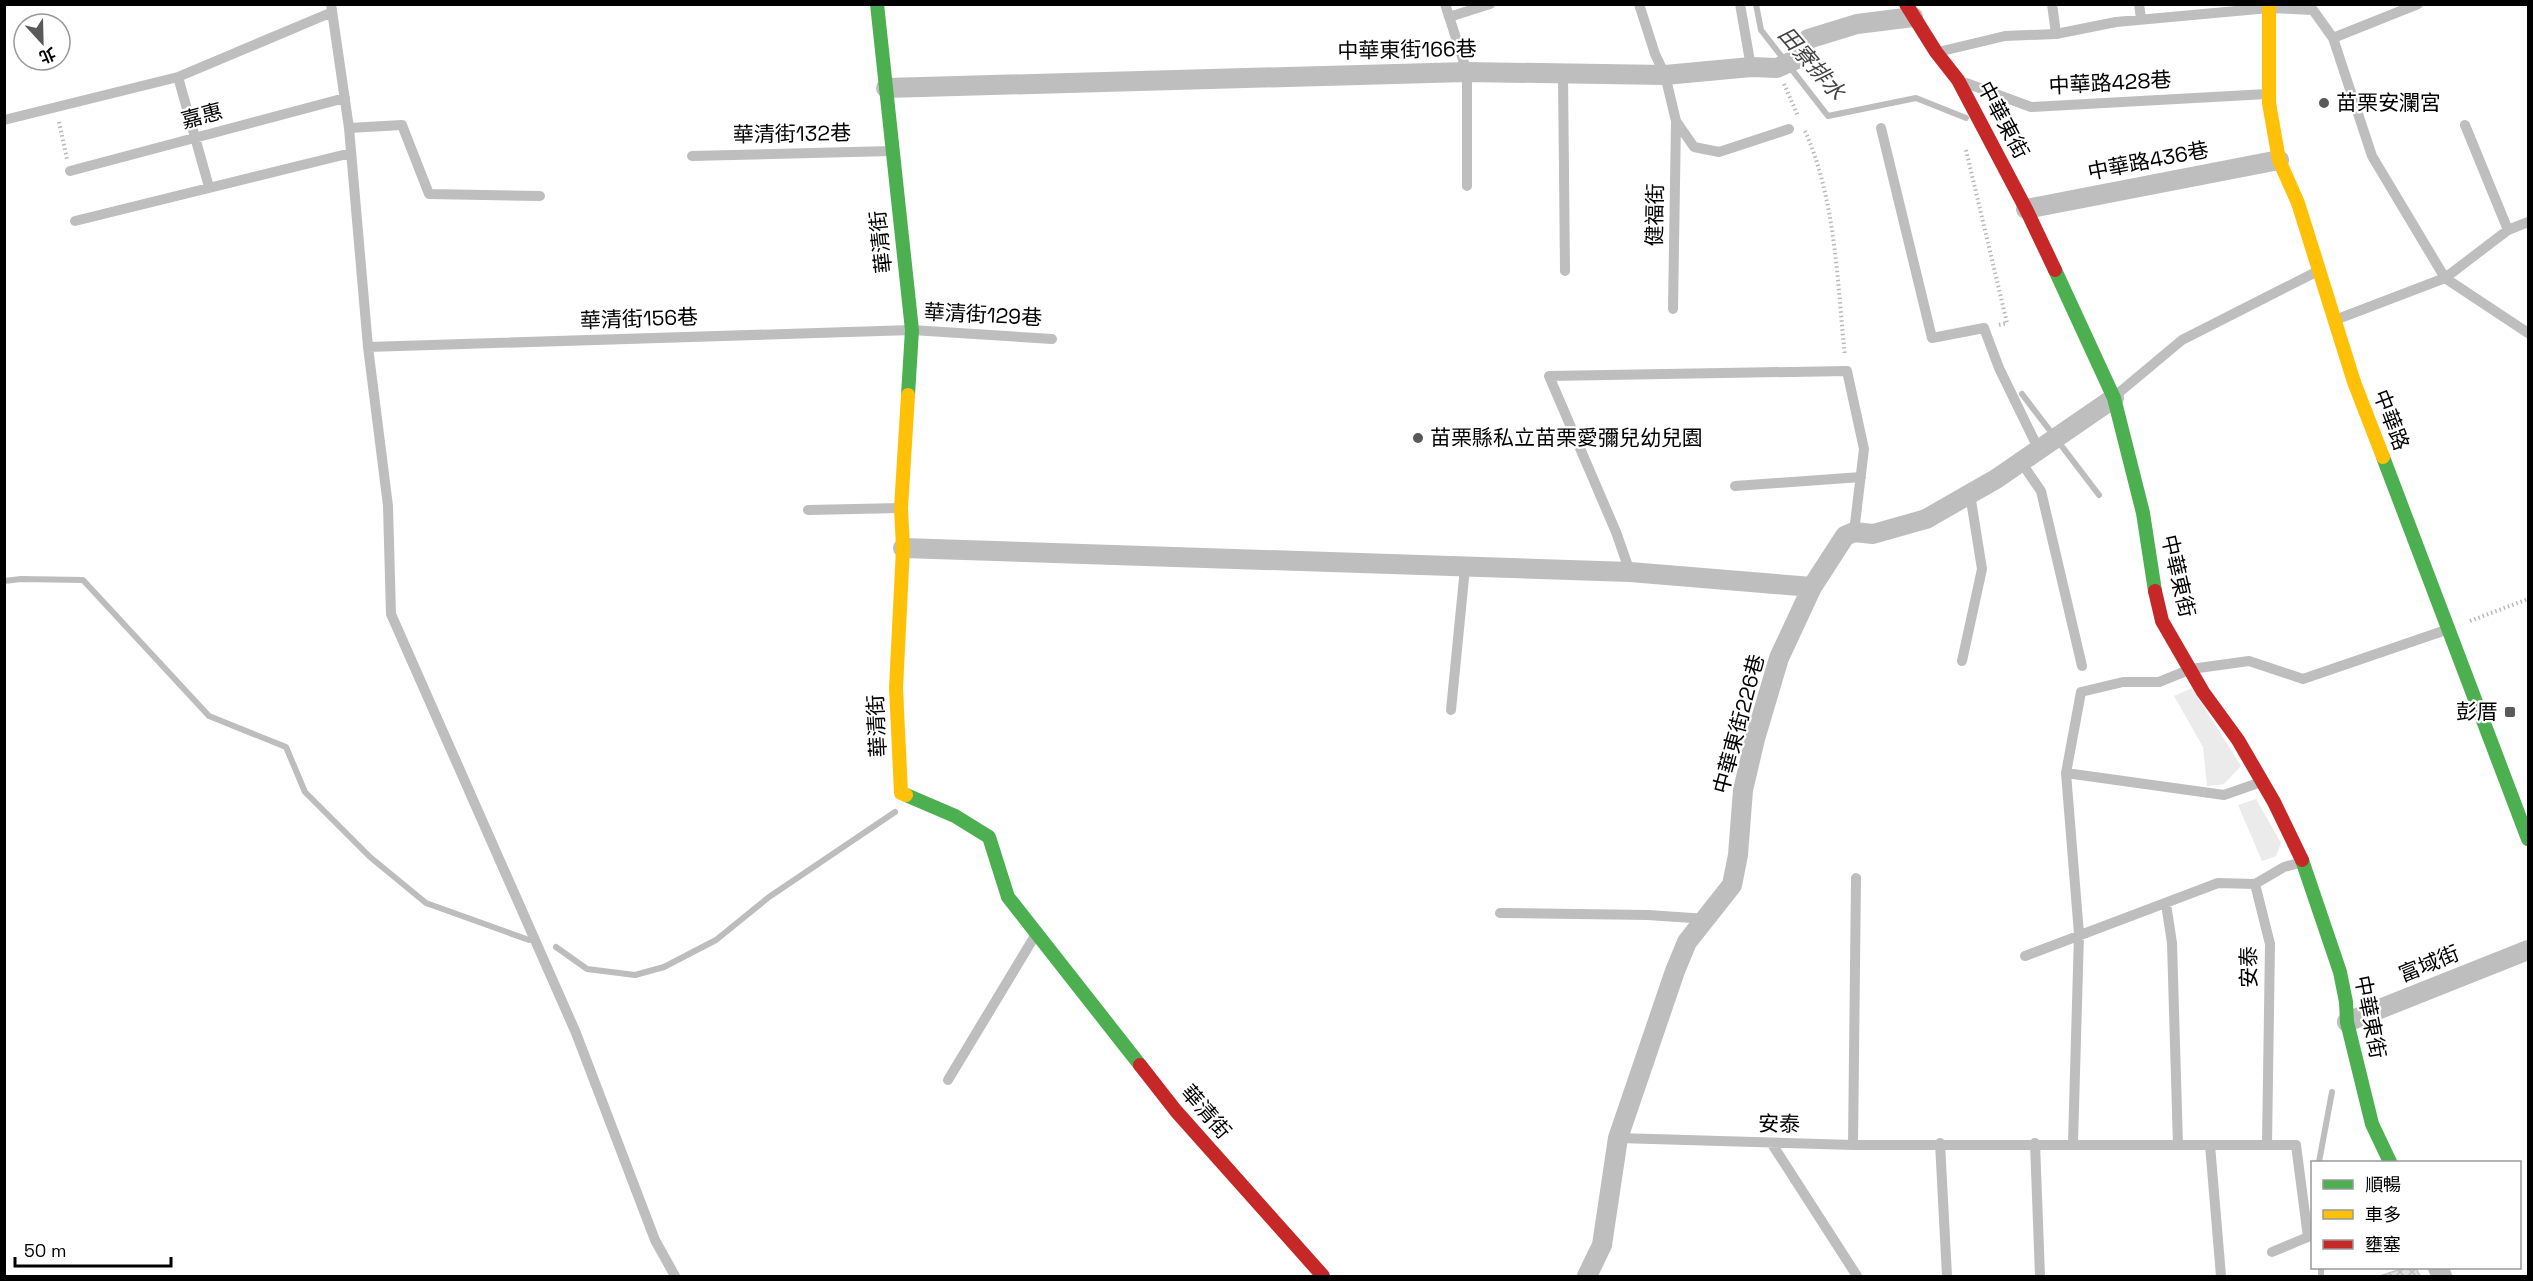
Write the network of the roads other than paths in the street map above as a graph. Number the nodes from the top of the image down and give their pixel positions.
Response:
1 (877, 4) edge
2 (1445, 4) edge
3 (1490, 4) edge
4 (1639, 4) edge
5 (1740, 4) edge
6 (2052, 4) edge
7 (2139, 4) edge
8 (2418, 4) edge
9 (2269, 6) edge
10 (330, 9) edge
11 (1910, 11) edge
12 (1449, 16) junction
13 (2141, 20) junction
14 (2056, 34) junction
15 (2333, 38) junction
16 (1936, 52) junction
17 (1750, 67) junction
18 (1467, 72) junction
19 (1563, 75) junction
20 (1665, 75) junction
21 (178, 77) junction
22 (1958, 80) junction
23 (886, 88) junction
24 (2269, 94) junction
25 (345, 98) junction
26 (4, 120) edge
27 (1676, 121) junction
28 (2465, 125) dead end
29 (349, 128) junction
30 (1881, 128) dead end
31 (1789, 129) dead end
32 (197, 138) junction
33 (892, 151) junction
34 (351, 153) junction
35 (692, 156) dead end
36 (2279, 160) junction
37 (70, 171) road end
38 (1467, 186) dead end
39 (209, 187) junction
40 (540, 196) dead end
41 (2026, 209) junction
42 (75, 221) dead end
43 (2529, 222) edge
44 (2508, 230) junction
45 (1565, 271) dead end
46 (2318, 271) junction
47 (2445, 278) junction
48 (1672, 309) dead end
49 (2335, 320) junction
50 (912, 330) junction
51 (2529, 333) edge
52 (1052, 339) dead end
53 (368, 347) junction
54 (2114, 398) junction
55 (2041, 446) junction
56 (2022, 462) junction
57 (1861, 477) junction
58 (1735, 486) dead end
59 (1970, 494) junction
60 (901, 508) junction
61 (808, 510) dead end
62 (1854, 532) junction
63 (903, 548) junction
64 (1464, 568) junction
65 (1630, 572) junction
66 (1812, 587) junction
67 (2449, 629) junction
68 (1962, 661) dead end
69 (2082, 666) dead end
70 (2191, 669) junction
71 (1451, 710) dead end
72 (2066, 773) junction
73 (2261, 782) junction
74 (2529, 839) edge
75 (2303, 862) junction
76 (1857, 879) dead end
77 (2254, 885) junction
78 (2166, 904) junction
79 (1500, 913) dead end
80 (1707, 919) junction
81 (1036, 933) junction
82 (2079, 934) junction
83 (2529, 950) edge
84 (2025, 956) dead end
85 (2347, 1022) junction
86 (948, 1080) dead end
87 (1618, 1138) junction
88 (1940, 1143) junction
89 (2035, 1143) junction
90 (2073, 1143) junction
91 (1772, 1144) junction
92 (2267, 1144) junction
93 (1853, 1145) junction
94 (2178, 1145) junction
95 (2210, 1145) junction
96 (2390, 1161) edge
97 (2272, 1252) dead end
98 (675, 1276) edge
99 (1323, 1276) edge
100 (1587, 1276) edge
101 (1857, 1276) edge
102 (1947, 1276) edge
103 (2040, 1276) edge
104 (2221, 1276) edge

1 - 23 street, 華清街
2 - 12 lane
3 - 12 lane
4 - 20 lane, 健福街
5 - 17 lane
6 - 14 lane
7 - 13 lane
8 - 15 lane
9 - 13 lane
9 - 15 lane
9 - 24 street, 中華路
10 - 21 lane
10 - 25 lane
11 - 16 street, 中華東街
11 - 17 street, 中華東街166巷
12 - 18 lane
13 - 14 lane
14 - 16 lane
15 - 47 lane
16 - 22 street, 中華東街
17 - 20 street, 中華東街166巷
18 - 19 street, 中華東街166巷
18 - 23 street, 中華東街166巷
18 - 38 lane
19 - 20 street, 中華東街166巷
19 - 45 lane
20 - 27 lane, 健福街
21 - 26 lane
21 - 32 lane
22 - 24 lane, 中華路428巷
22 - 41 street, 中華東街
23 - 33 street, 華清街
24 - 36 street, 中華路
25 - 29 lane
25 - 32 lane, 嘉惠
27 - 31 lane, 健福街
27 - 48 lane, 健福街
28 - 44 lane
29 - 34 lane
29 - 40 lane
30 - 55 lane
32 - 37 lane, 嘉惠
32 - 39 lane
33 - 35 lane, 華清街132巷
33 - 50 street, 華清街
34 - 39 lane
34 - 53 lane
36 - 41 street, 中華路436巷
36 - 46 street, 中華路
39 - 42 lane
41 - 54 street, 中華東街
43 - 44 lane
44 - 47 lane
46 - 49 street, 中華路
46 - 54 lane
47 - 49 lane
47 - 51 lane
49 - 67 street, 中華路
50 - 52 lane, 華清街129巷
50 - 53 lane, 華清街156巷
50 - 60 street, 華清街
53 - 98 lane
54 - 55 street
54 - 70 street, 中華東街
55 - 56 street
56 - 59 street
56 - 69 lane
57 - 58 lane
57 - 62 lane
57 - 65 lane
59 - 62 street
59 - 68 lane
60 - 61 lane
60 - 63 street, 華清街
62 - 66 street, 中華東街226巷
63 - 64 street
63 - 81 street, 華清街
64 - 65 street
64 - 71 lane
65 - 66 street
66 - 80 street, 中華東街226巷
67 - 70 lane
67 - 74 street, 中華路
70 - 72 lane
70 - 73 street, 中華東街
72 - 73 lane
72 - 82 lane
73 - 75 street, 中華東街
75 - 77 lane
75 - 85 street, 中華東街
76 - 93 lane
77 - 78 lane
77 - 92 lane, 安泰
78 - 82 lane
78 - 94 lane
79 - 80 lane
80 - 87 street, 中華東街226巷
81 - 86 lane
81 - 99 street, 華清街
82 - 84 lane
82 - 90 lane
83 - 85 street, 富域街
85 - 96 street, 中華東街
87 - 91 lane, 安泰
87 - 100 street, 中華東街226巷
88 - 89 lane, 安泰
88 - 93 lane, 安泰
88 - 102 lane
89 - 90 lane, 安泰
89 - 103 lane
90 - 94 lane, 安泰
91 - 93 lane, 安泰
91 - 101 lane
92 - 95 lane, 安泰
92 - 97 lane, 安泰
94 - 95 lane, 安泰
95 - 104 lane

